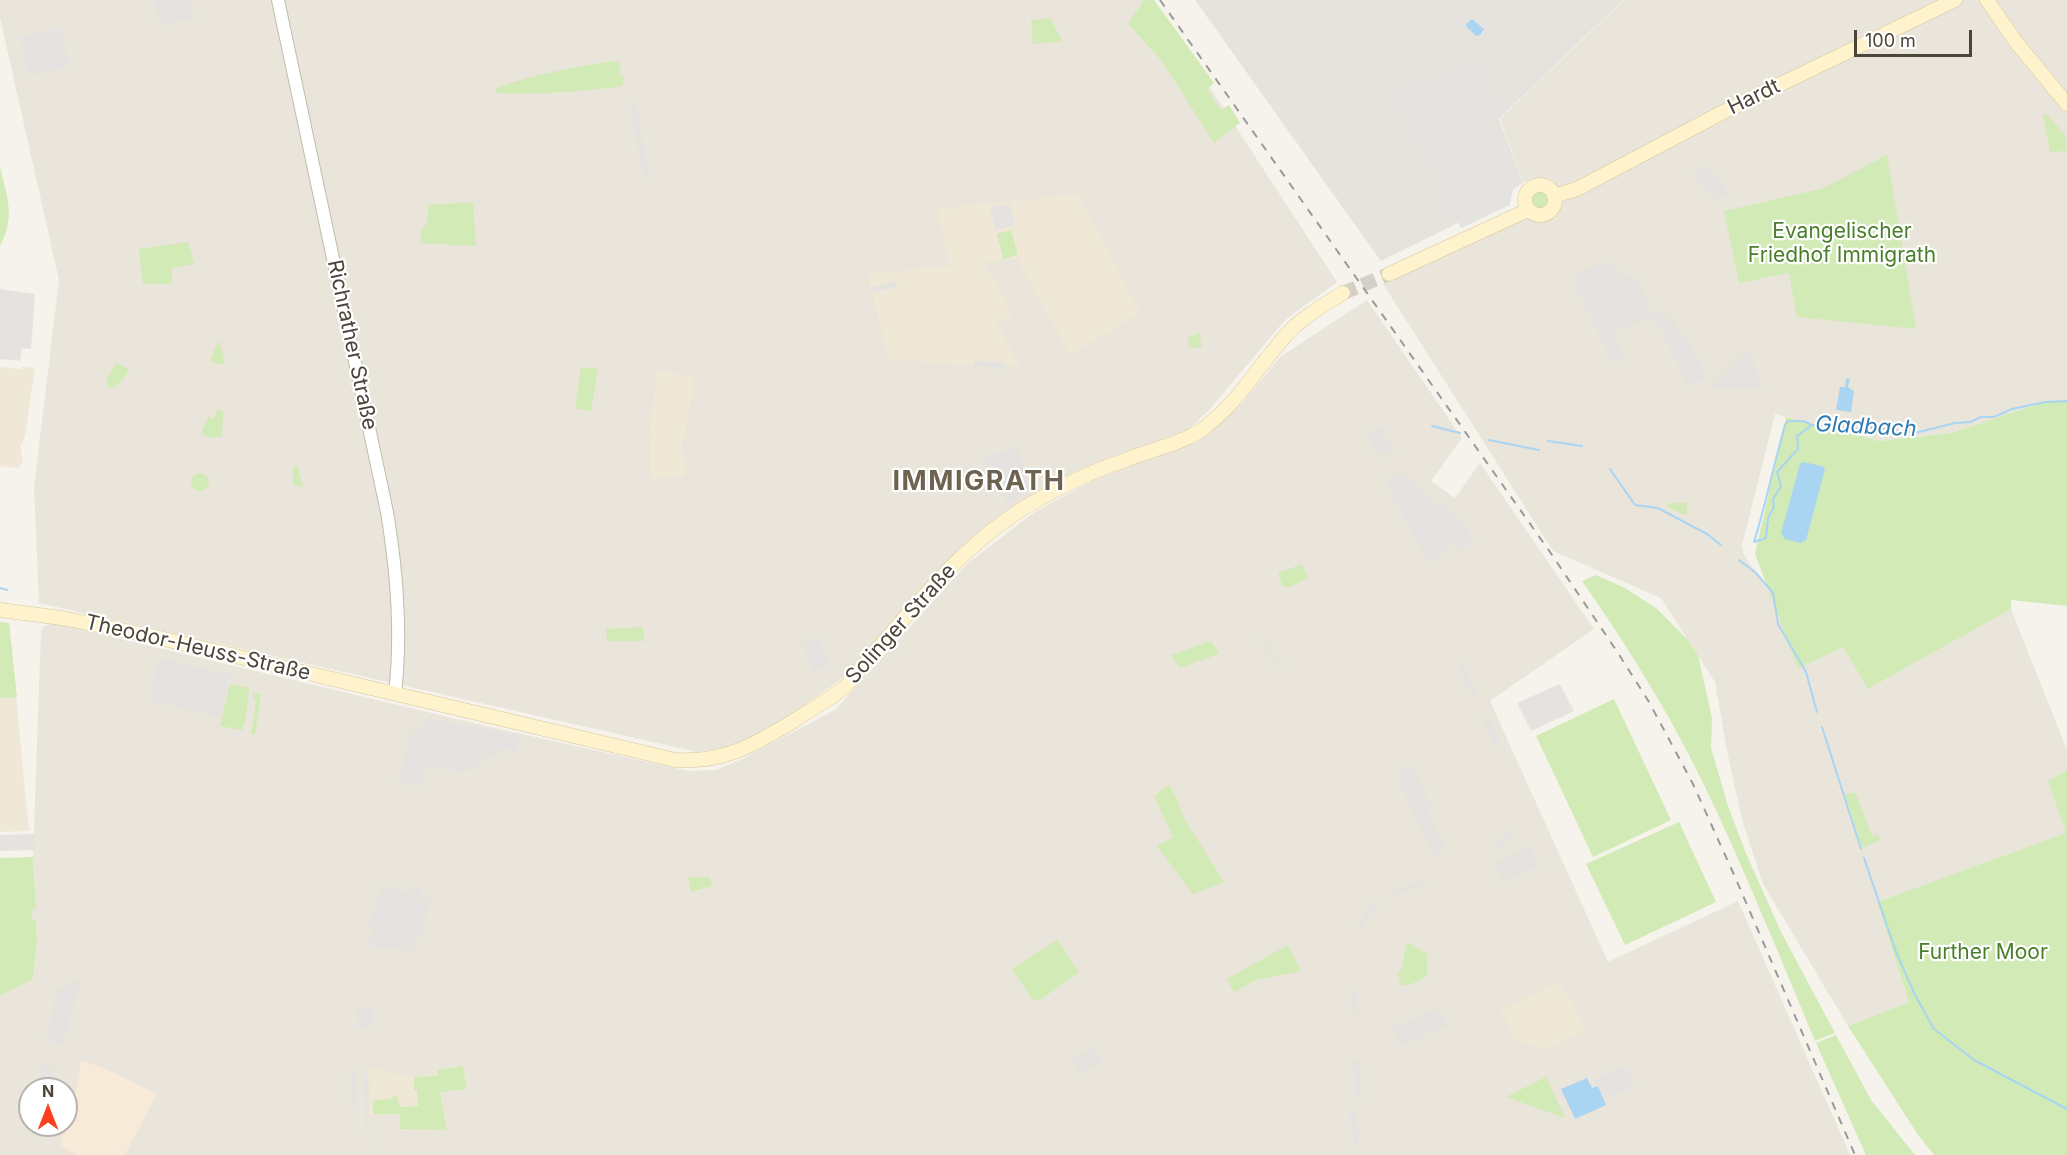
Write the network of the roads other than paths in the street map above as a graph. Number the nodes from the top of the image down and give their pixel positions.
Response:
1 (278, 0) edge
2 (1955, 0) edge
3 (1987, 0) edge
4 (2067, 104) edge
5 (1554, 196) junction
6 (1528, 210) junction
7 (1389, 274) tunnel mouth
8 (1343, 293) tunnel mouth
9 (0, 610) edge
10 (395, 694) junction

1 - 10 street, Richrather Straße
2 - 5 main road, Hardt
3 - 4 main road
5 - 6 main road
5 - 6 main road
6 - 7 main road
8 - 10 main road, Solinger Straße
9 - 10 main road, Theodor-Heuss-Straße

